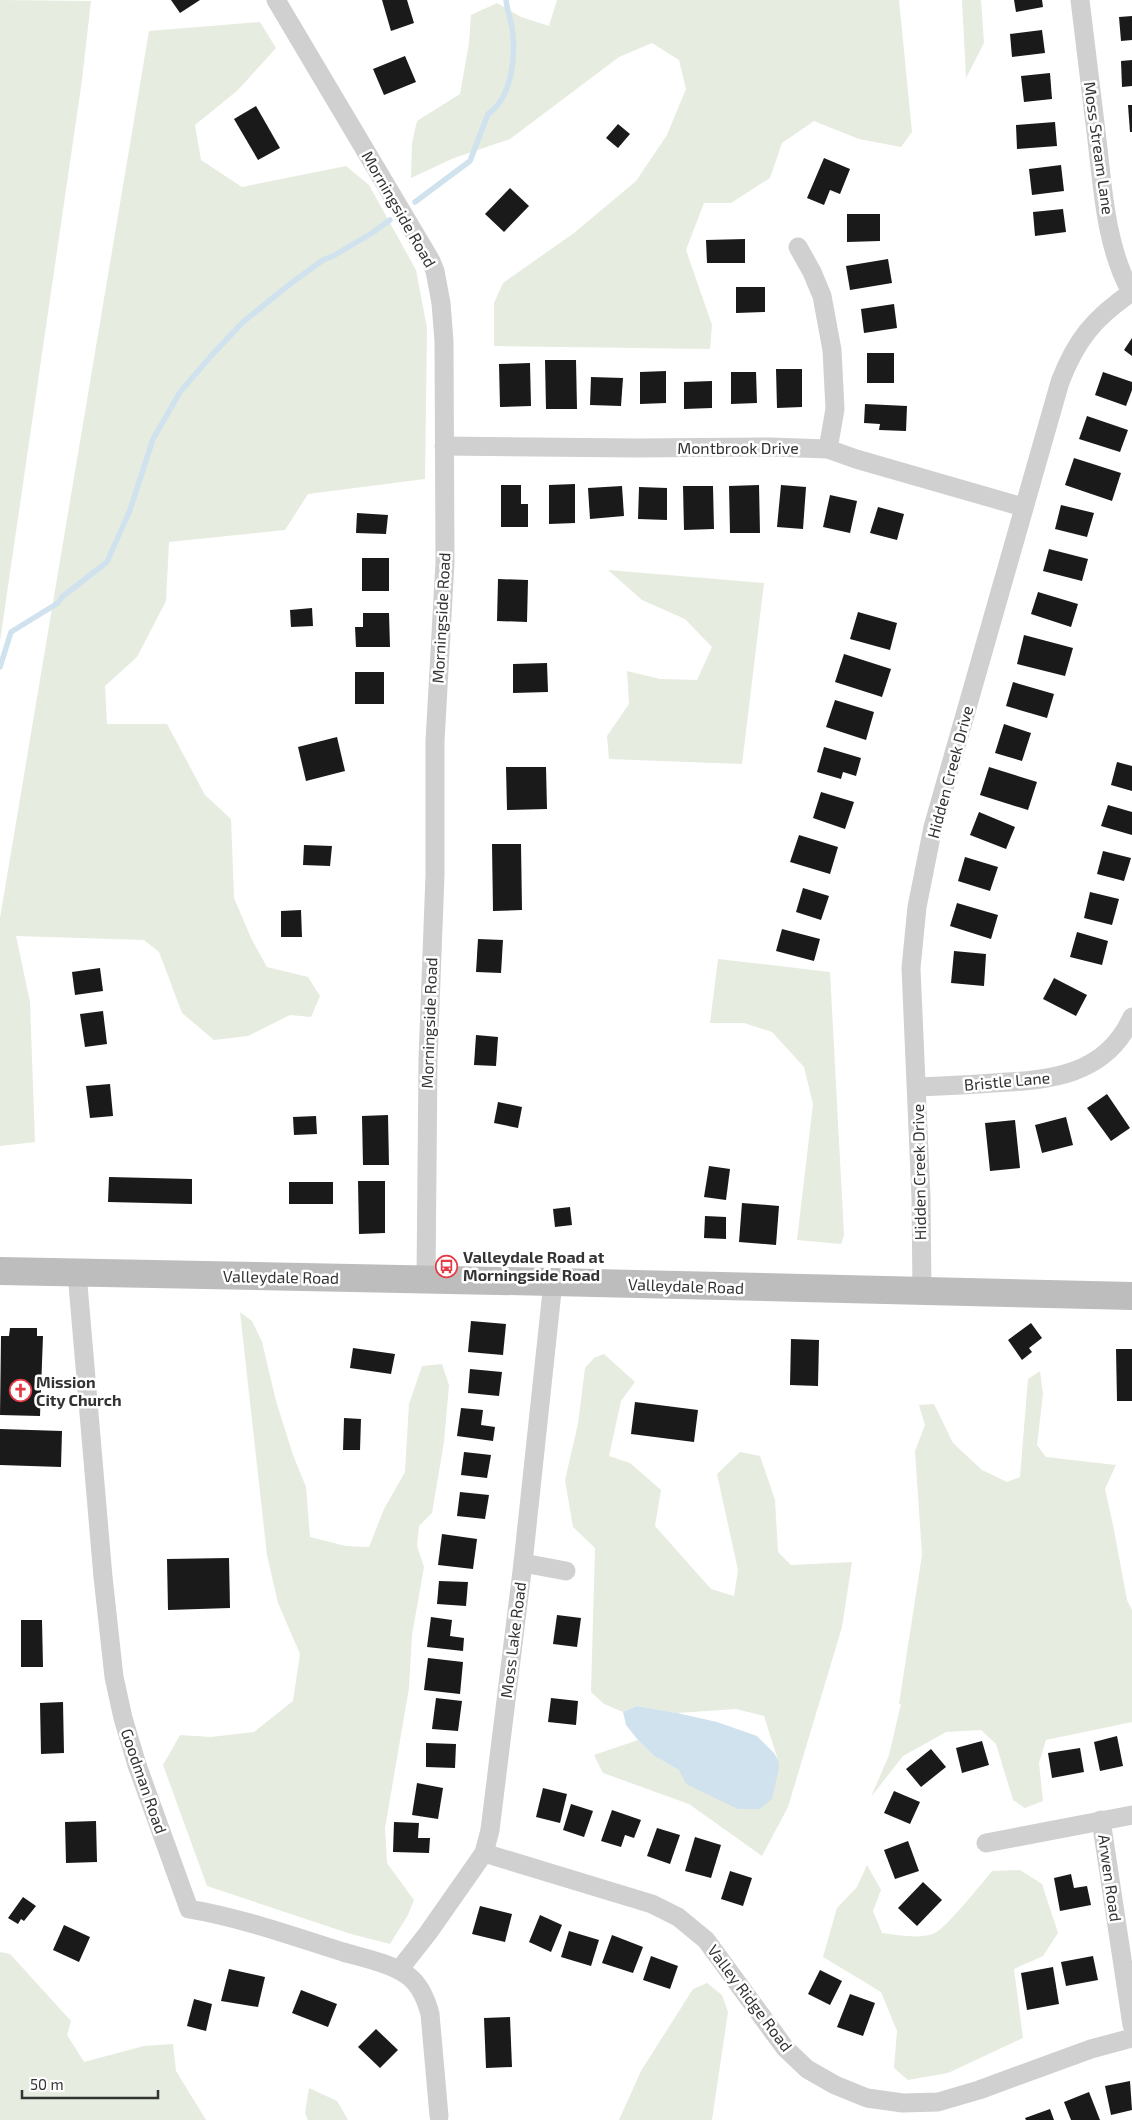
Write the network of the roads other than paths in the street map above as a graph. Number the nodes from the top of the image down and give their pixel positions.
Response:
1 (276, 0) edge
2 (1080, 0) edge
3 (798, 248) dead end
4 (1132, 292) edge
5 (444, 446) junction
6 (828, 449) junction
7 (1023, 507) junction
8 (1132, 1017) edge
9 (917, 1088) junction
10 (0, 1272) edge
11 (77, 1273) junction
12 (426, 1280) junction
13 (553, 1282) junction
14 (922, 1291) junction
15 (1132, 1296) edge
16 (522, 1563) junction
17 (566, 1571) dead end
18 (1132, 1815) edge
19 (1102, 1820) junction
20 (986, 1843) dead end
21 (484, 1853) junction
22 (399, 1970) junction
23 (1132, 2025) edge
24 (1132, 2038) edge
25 (439, 2116) dead end

1 - 5 street, Morningside Road
2 - 4 street, Moss Stream Lane
3 - 6 street
4 - 7 street, Hidden Creek Drive
5 - 6 street, Montbrook Drive
5 - 12 street, Morningside Road
6 - 7 street, Montbrook Drive
7 - 9 street, Hidden Creek Drive
8 - 9 street, Bristle Lane
9 - 14 street, Hidden Creek Drive
10 - 11 street, Valleydale Road
11 - 12 street, Valleydale Road
11 - 22 street, Goodman Road
12 - 13 street, Valleydale Road
13 - 14 street, Valleydale Road
13 - 16 street, Moss Lake Road
14 - 15 street, Valleydale Road
16 - 17 street
16 - 21 street, Moss Lake Road
18 - 19 street
19 - 20 street
19 - 23 street, Arwen Road
21 - 22 street, Moss Lake Road
21 - 24 street, Valley Ridge Road
22 - 25 street, Goodman Road

